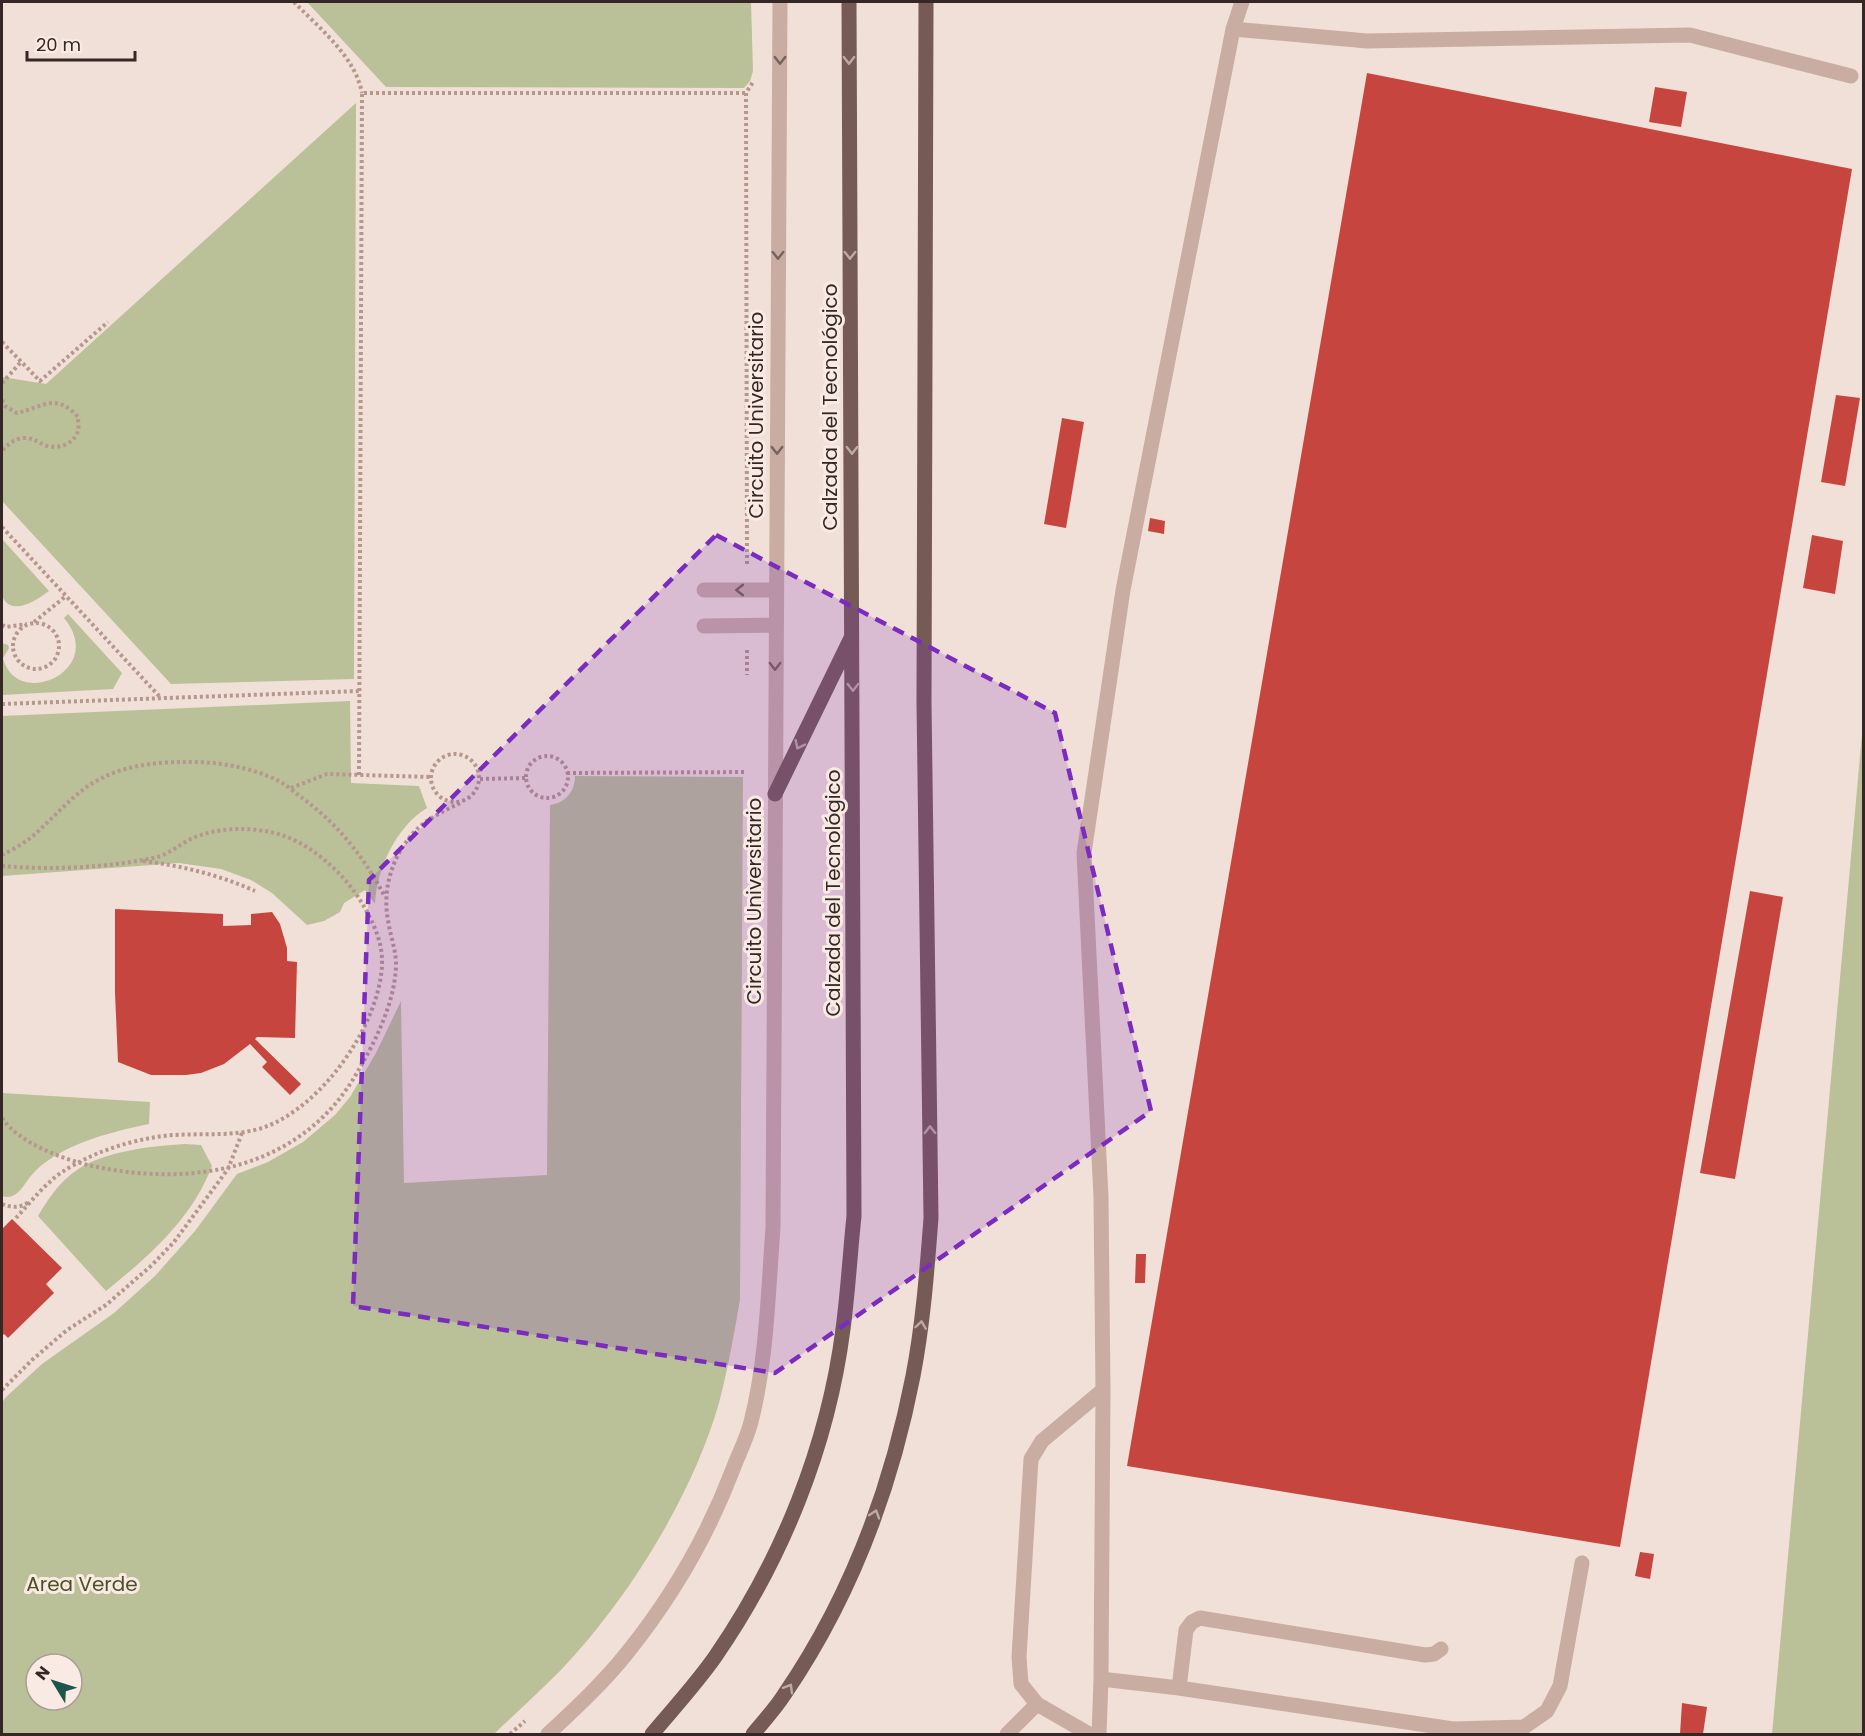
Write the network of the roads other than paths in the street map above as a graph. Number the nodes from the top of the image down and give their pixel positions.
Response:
1 (780, 2) edge
2 (849, 2) edge
3 (926, 2) edge
4 (1242, 2) edge
5 (1233, 29) junction
6 (1851, 76) dead end
7 (704, 590) dead end
8 (776, 590) junction
9 (776, 625) junction
10 (704, 626) dead end
11 (853, 635) junction
12 (775, 794) junction
13 (1102, 1390) junction
14 (1582, 1563) dead end
15 (1440, 1649) dead end
16 (1101, 1679) junction
17 (1179, 1688) junction
18 (1036, 1704) junction
19 (548, 1734) edge
20 (652, 1734) edge
21 (753, 1734) edge
22 (1007, 1734) edge
23 (1089, 1734) edge
24 (1098, 1734) edge

1 -> 8 street, Circuito Universitario
2 -> 11 main road, Calzada del Tecnológico
21 -> 3 main road
4 - 5 street
5 - 6 street
5 - 13 street
8 -> 7 street
8 - 9 street, Circuito Universitario
9 - 10 street
9 -> 12 street, Circuito Universitario
11 -> 12 main road
11 -> 20 main road, Calzada del Tecnológico
12 - 19 street, Circuito Universitario
13 - 16 street
13 - 18 street
14 - 17 street
15 - 17 street
16 - 17 street
16 - 24 street
18 - 22 street
18 - 23 street

